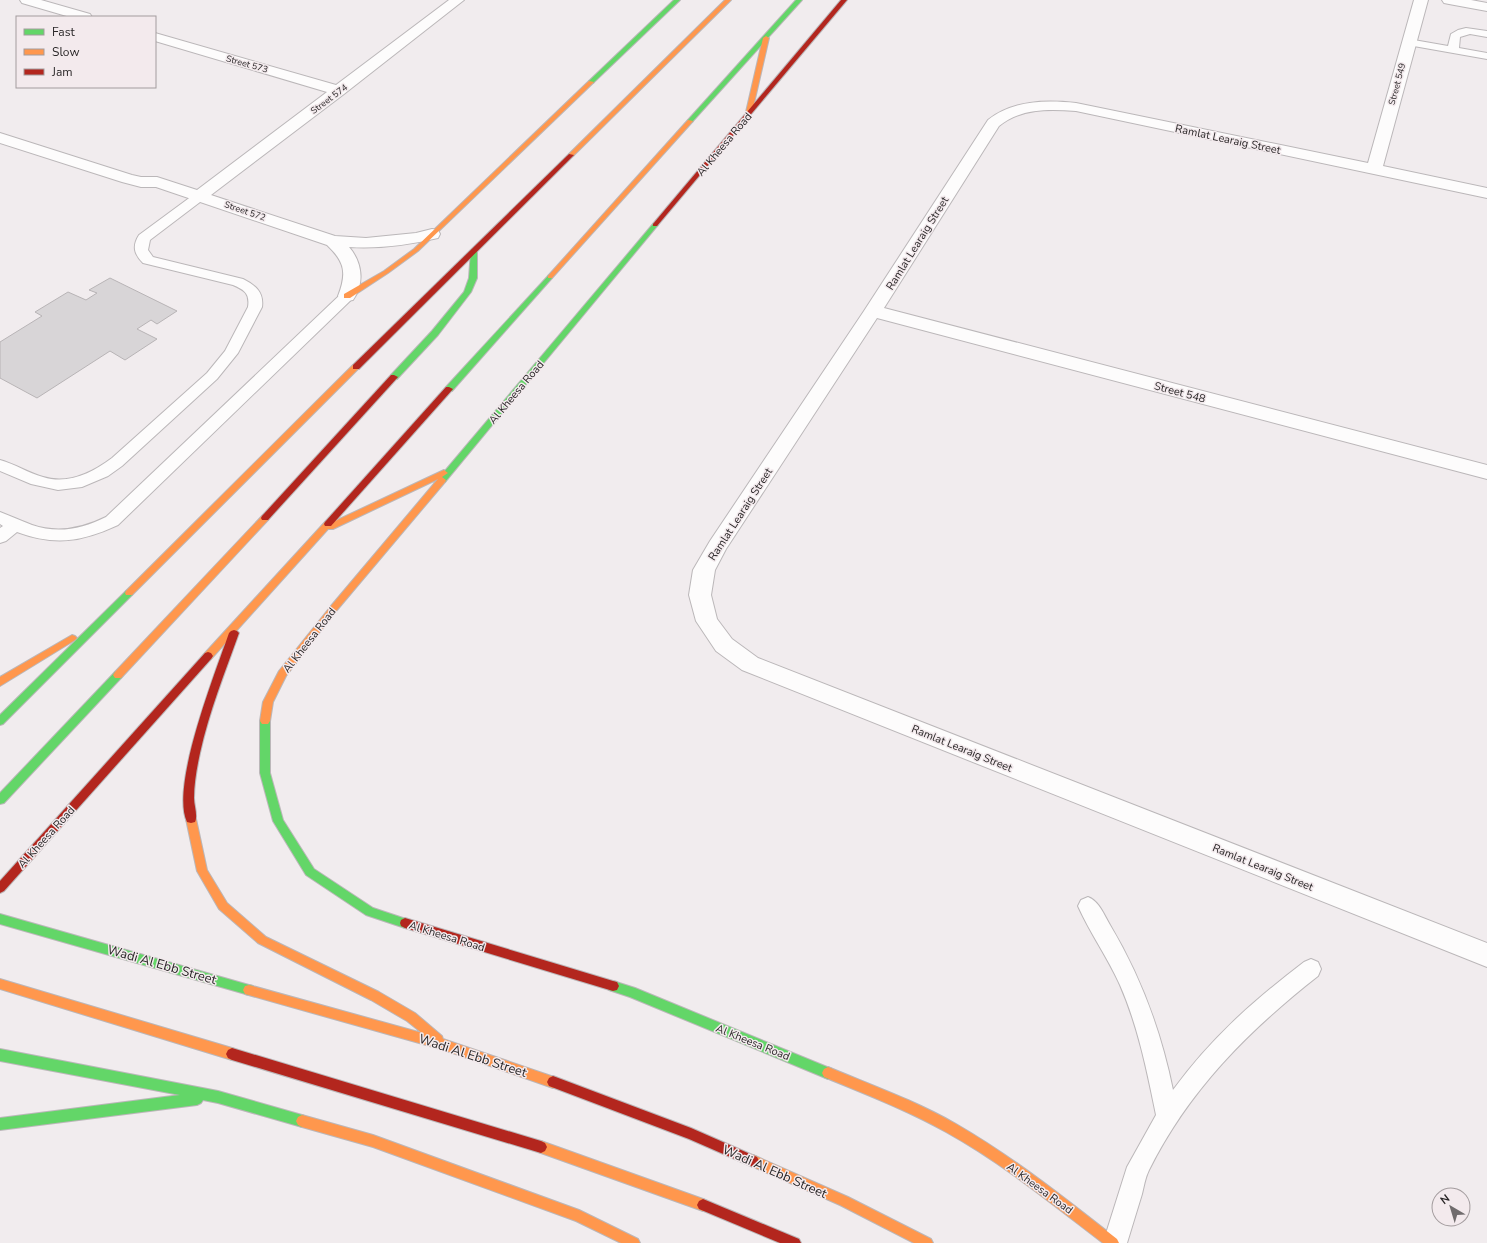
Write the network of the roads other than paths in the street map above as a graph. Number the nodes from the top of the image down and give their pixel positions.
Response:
1 (27, 0) edge
2 (458, 0) edge
3 (677, 0) edge
4 (728, 0) edge
5 (799, 0) edge
6 (844, 0) edge
7 (1421, 0) edge
8 (1448, 0) edge
9 (1487, 7) edge
10 (82, 16) edge
11 (1487, 34) edge
12 (156, 37) edge
13 (766, 37) junction
14 (1408, 42) junction
15 (1454, 50) junction
16 (1487, 56) edge
17 (339, 91) junction
18 (748, 115) junction
19 (0, 126) edge
20 (0, 138) edge
21 (1374, 169) junction
22 (157, 182) junction
23 (1487, 193) edge
24 (200, 196) junction
25 (432, 234) junction
26 (333, 241) junction
27 (474, 250) junction
28 (347, 296) junction
29 (873, 311) junction
30 (0, 465) edge
31 (451, 469) junction
32 (1487, 472) edge
33 (0, 518) edge
34 (15, 525) junction
35 (320, 532) junction
36 (0, 537) edge
37 (97, 624) junction
38 (237, 624) junction
39 (0, 682) edge
40 (0, 721) edge
41 (0, 800) edge
42 (0, 888) edge
43 (1088, 906) dead end
44 (0, 919) edge
45 (1487, 955) edge
46 (1311, 969) dead end
47 (0, 984) edge
48 (444, 1045) junction
49 (0, 1055) edge
50 (218, 1096) junction
51 (1167, 1117) junction
52 (0, 1124) edge
53 (634, 1243) edge
54 (795, 1243) edge
55 (927, 1243) edge
56 (1114, 1243) edge

1 - 10 street
2 - 17 street, Street 574
3 - 25 main road
4 - 27 main road
5 - 13 main road, Al Kheesa Road
6 - 18 main road, Al Kheesa Road
7 - 14 street, Street 549
8 - 9 street
11 - 15 lane
12 - 17 street, Street 573
13 - 18 main road
13 - 35 main road, Al Kheesa Road
14 - 15 lane
14 - 21 street, Street 549
15 - 16 lane
17 - 24 street, Street 574
18 - 31 main road, Al Kheesa Road
19 - 22 street, Street 572
20 - 22 street, Street 572
21 - 23 street, Ramlat Learaig Street
21 - 29 street, Ramlat Learaig Street
22 - 24 street, Street 572
24 - 26 street, Street 572
24 - 30 lane
25 - 26 street, Street 572
25 - 28 main road
26 - 28 street, Street 572
27 - 37 main road
27 - 41 main road
28 - 34 lane
29 - 32 street, Street 548
29 - 45 street, Ramlat Learaig Street
31 - 35 main road
31 - 56 main road, Al Kheesa Road
33 - 34 lane
34 - 36 lane
35 - 38 main road, Al Kheesa Road
37 - 39 main road
37 - 40 main road
38 - 42 main road, Al Kheesa Road
38 - 48 main road
43 - 51 lane
44 - 48 main road, Wadi Al Ebb Street
46 - 51 lane
47 - 54 main road
48 - 55 main road, Wadi Al Ebb Street
49 - 50 main road
50 - 52 main road
50 - 53 main road
51 - 56 lane

